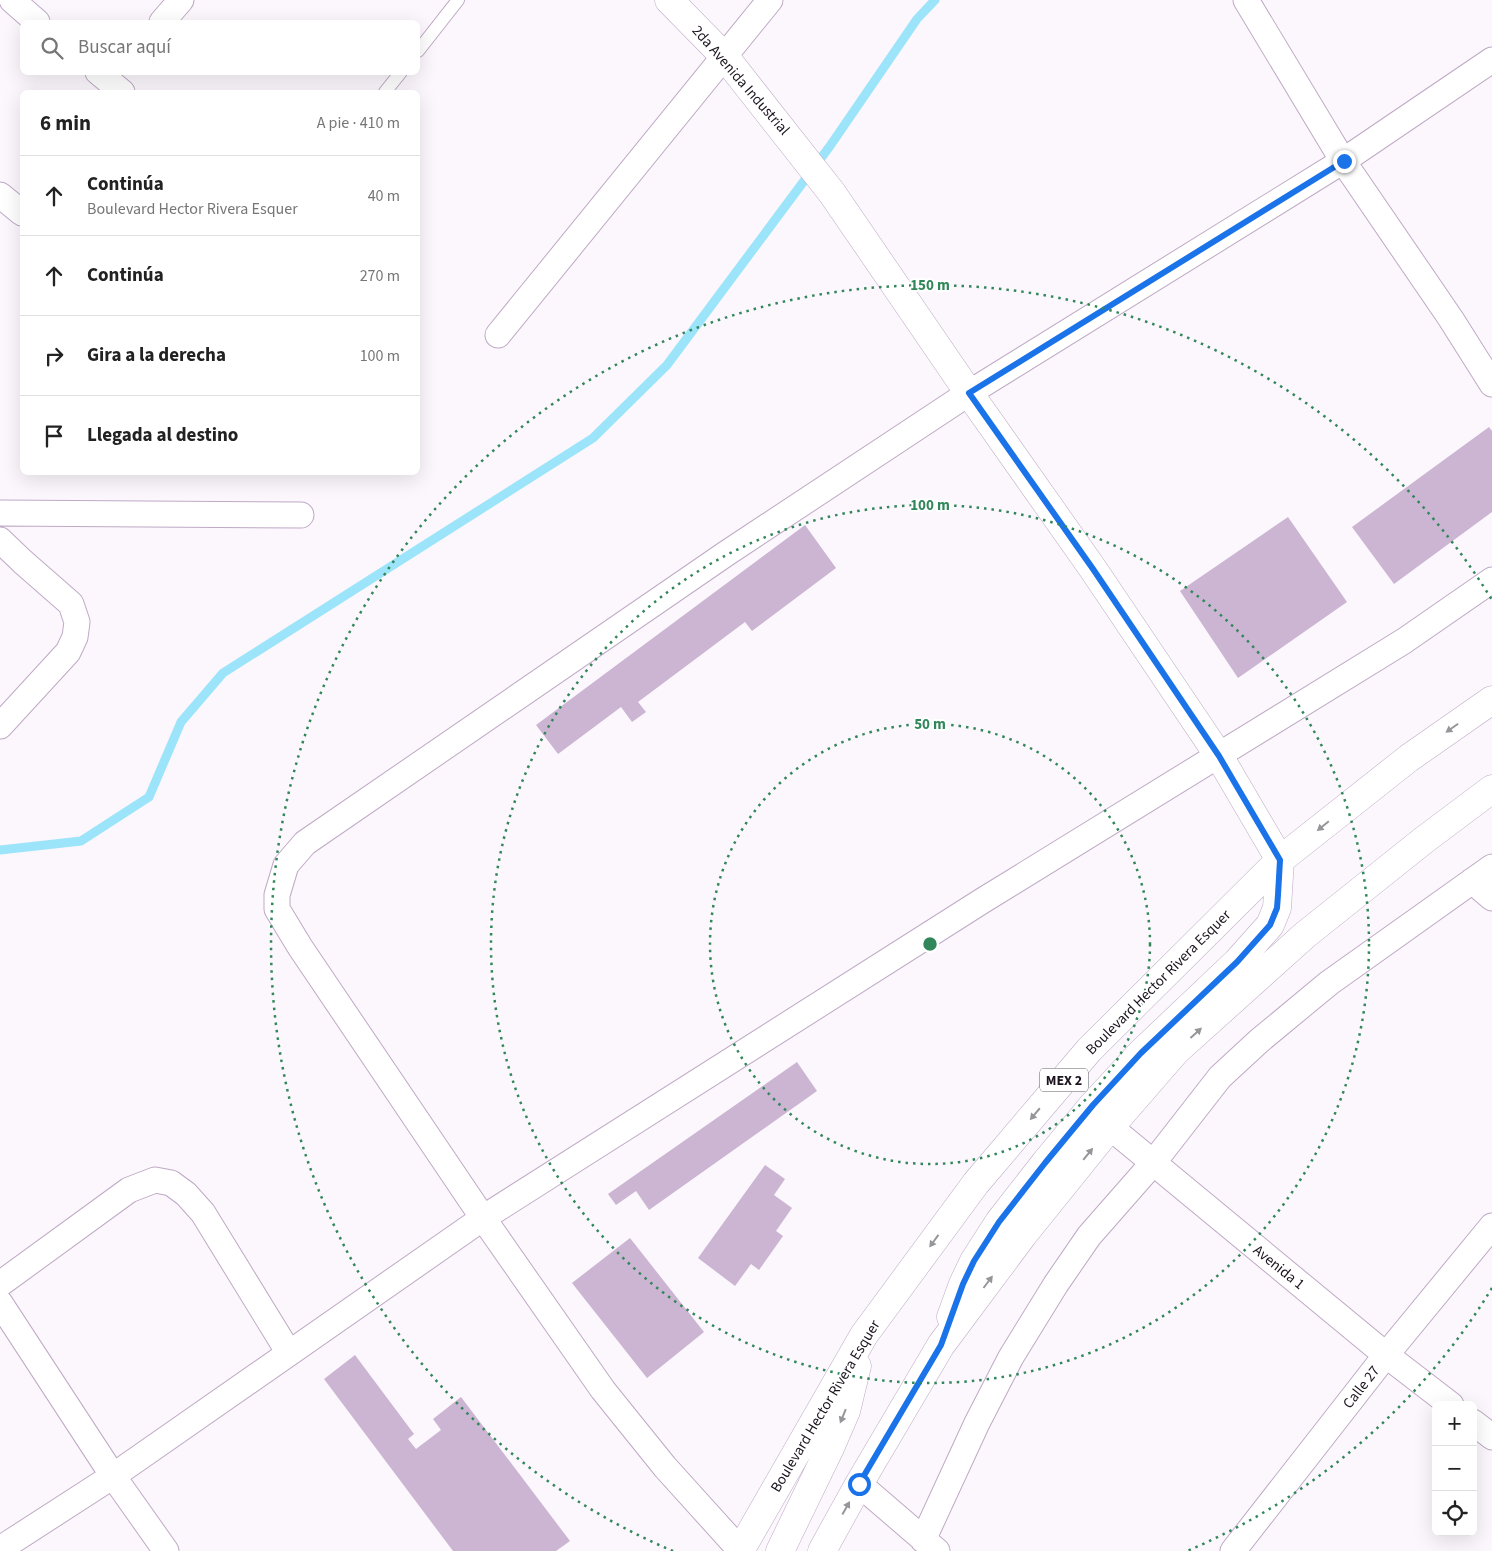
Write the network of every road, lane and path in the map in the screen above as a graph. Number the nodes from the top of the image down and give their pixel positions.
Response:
1 (12, 0) edge
2 (181, 0) edge
3 (458, 0) edge
4 (669, 0) edge
5 (770, 0) edge
6 (1246, 0) edge
7 (36, 20) edge
8 (164, 20) edge
9 (420, 48) edge
10 (725, 57) junction
11 (1492, 60) edge
12 (399, 75) edge
13 (387, 90) edge
14 (1344, 161) junction
15 (498, 335) dead end
16 (1492, 384) edge
17 (969, 393) junction
18 (0, 514) edge
19 (301, 515) dead end
20 (0, 540) edge
21 (1492, 580) edge
22 (1492, 700) edge
23 (0, 726) edge
24 (1219, 756) junction
25 (1492, 790) edge
26 (1280, 860) junction
27 (1492, 867) edge
28 (1472, 881) junction
29 (1492, 898) edge
30 (1110, 1127) junction
31 (1153, 1163) junction
32 (483, 1218) junction
33 (1492, 1226) edge
34 (0, 1284) edge
35 (0, 1303) edge
36 (864, 1335) junction
37 (941, 1345) junction
38 (289, 1353) junction
39 (1386, 1355) junction
40 (1446, 1401) edge
41 (1477, 1425) edge
42 (1492, 1437) edge
43 (113, 1476) junction
44 (859, 1484) junction
45 (930, 1545) edge
46 (0, 1549) edge
47 (166, 1551) edge
48 (740, 1551) edge
49 (780, 1551) edge
50 (822, 1551) edge
51 (1233, 1551) edge

1 - 7 street
2 - 8 street
3 - 9 lane
4 - 10 main road, 2da Avenida Industrial
5 - 10 street
6 - 14 street
10 - 15 street
10 - 17 main road, 2da Avenida Industrial
11 - 14 street
12 - 13 lane
14 - 16 street
14 - 17 street
17 - 24 main road, 2da Avenida Industrial
17 - 32 street
18 - 19 street
20 - 23 street
21 - 24 street
22 -> 26 main road, Boulevard Hector Rivera Esquer / MEX 2
24 - 26 main road, 2da Avenida Industrial
24 - 32 street
30 -> 25 main road
26 -> 36 main road, Boulevard Hector Rivera Esquer / MEX 2
26 - 37 main road
27 - 28 street
28 - 29 street
28 - 31 street
30 - 31 street, Avenida 1
37 -> 30 main road
31 - 39 street, Avenida 1
31 - 45 street
32 - 38 street
32 - 48 street
33 - 39 street, Calle 27
34 - 38 street
35 - 43 street
36 - 48 main road, Boulevard Hector Rivera Esquer / MEX 2
36 -> 49 main road
37 - 44 main road
38 - 43 street
39 - 40 street, Avenida 1
39 - 51 street, Calle 27
41 - 42 street
43 - 46 street
43 - 47 street
44 - 45 street
50 -> 44 main road

